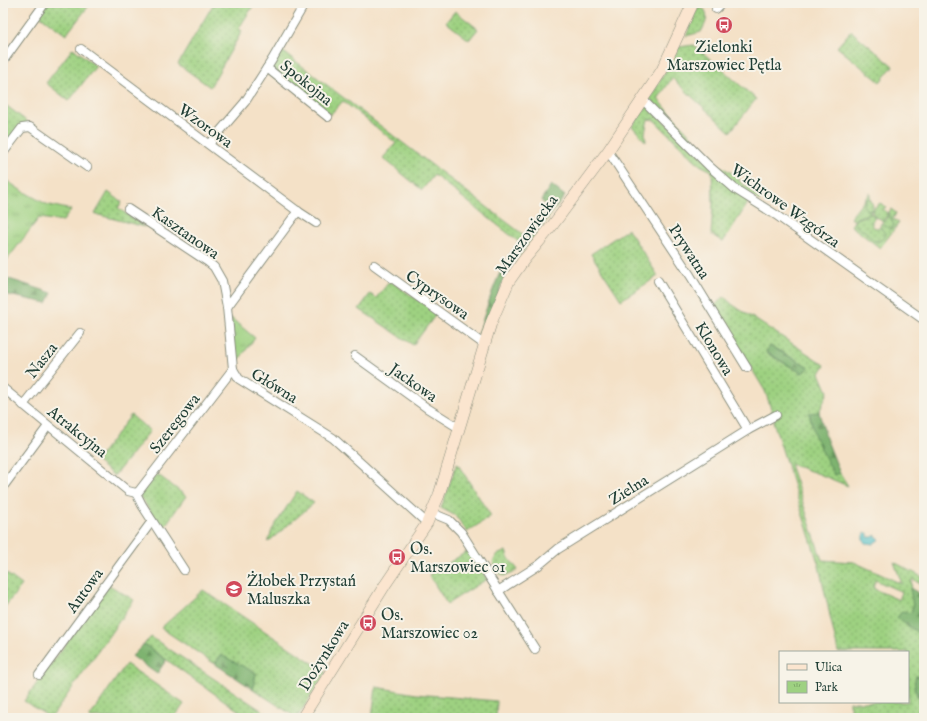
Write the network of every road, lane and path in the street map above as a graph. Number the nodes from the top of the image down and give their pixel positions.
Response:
1 (45, 3) edge
2 (305, 3) edge
3 (693, 3) edge
4 (722, 3) edge
5 (716, 9) dead end
6 (81, 49) dead end
7 (3, 61) edge
8 (267, 68) junction
9 (642, 99) junction
10 (328, 117) dead end
11 (209, 144) junction
12 (608, 151) junction
13 (3, 153) edge
14 (87, 167) dead end
15 (128, 209) dead end
16 (298, 211) junction
17 (316, 223) dead end
18 (374, 265) dead end
19 (658, 281) dead end
20 (227, 307) junction
21 (924, 320) edge
22 (80, 333) dead end
23 (485, 344) junction
24 (355, 356) dead end
25 (747, 368) dead end
26 (233, 369) junction
27 (3, 388) edge
28 (23, 405) junction
29 (776, 415) dead end
30 (48, 426) junction
31 (459, 428) junction
32 (748, 430) junction
33 (3, 487) edge
34 (136, 493) junction
35 (432, 513) junction
36 (152, 521) junction
37 (427, 523) junction
38 (410, 549) joint
39 (184, 570) dead end
40 (498, 591) junction
41 (535, 649) dead end
42 (39, 675) dead end
43 (302, 718) edge

1 - 7 street
2 - 8 street
3 - 9 street, Marszowiecka
4 - 5 street
6 - 11 street, Wzorowa
8 - 10 street, Spokojna
8 - 11 street
9 - 12 street, Marszowiecka
9 - 21 street, Wichrowe Wzgórza
11 - 16 street, Wzorowa
12 - 23 street, Marszowiecka
12 - 25 street, Prywatna
13 - 14 street
15 - 20 street, Kasztanowa
16 - 17 street, Wzorowa
16 - 20 street
18 - 23 street, Cyprysowa
19 - 32 street, Klonowa
20 - 26 street, Główna
22 - 28 street, Nasza
23 - 31 street, Marszowiecka
24 - 31 street, Jackowa
26 - 34 street, Szeregowa
26 - 37 street, Główna
27 - 28 street, Atrakcyjna
28 - 30 street, Atrakcyjna
29 - 32 street, Zielna
30 - 33 street
30 - 34 street, Atrakcyjna
31 - 35 street, Marszowiecka
32 - 40 street, Zielna
34 - 36 street
35 - 37 street, Marszowiecka
35 - 40 street
36 - 39 street
36 - 42 street, Autowa
37 - 38 street, Marszowiecka
38 - 43 street, Dożynkowa
40 - 41 street

